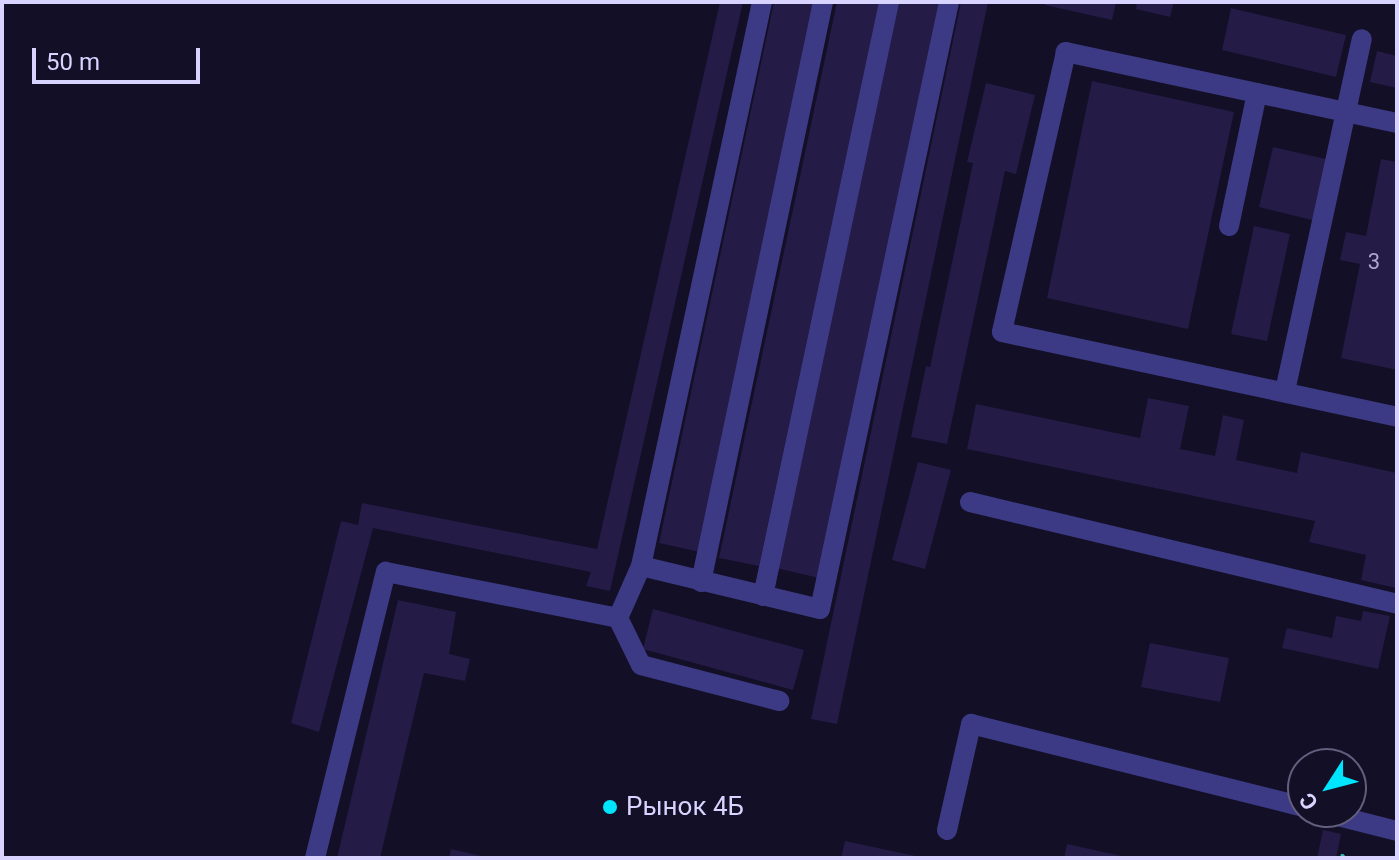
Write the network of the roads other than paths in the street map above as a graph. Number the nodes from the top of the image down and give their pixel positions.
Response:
1 (762, 2) edge
2 (823, 2) edge
3 (889, 2) edge
4 (949, 2) edge
5 (1362, 39) dead end
6 (1257, 93) junction
7 (1345, 112) junction
8 (1397, 123) edge
9 (1229, 226) dead end
10 (1285, 391) junction
11 (1397, 417) edge
12 (970, 502) dead end
13 (641, 566) junction
14 (701, 582) junction
15 (763, 596) junction
16 (1397, 604) edge
17 (618, 618) junction
18 (779, 701) dead end
19 (1287, 803) edge
20 (1367, 823) edge
21 (947, 830) dead end
22 (1397, 831) edge
23 (315, 858) edge

1 - 13 lane
2 - 14 lane
3 - 15 lane
4 - 15 lane
5 - 7 lane
6 - 7 lane
6 - 9 lane
6 - 10 lane
7 - 8 lane
7 - 10 lane
10 - 11 lane
12 - 16 lane
13 - 14 lane
13 - 17 lane
14 - 15 lane
17 - 18 lane
17 - 23 lane
19 - 21 lane
20 - 22 lane

